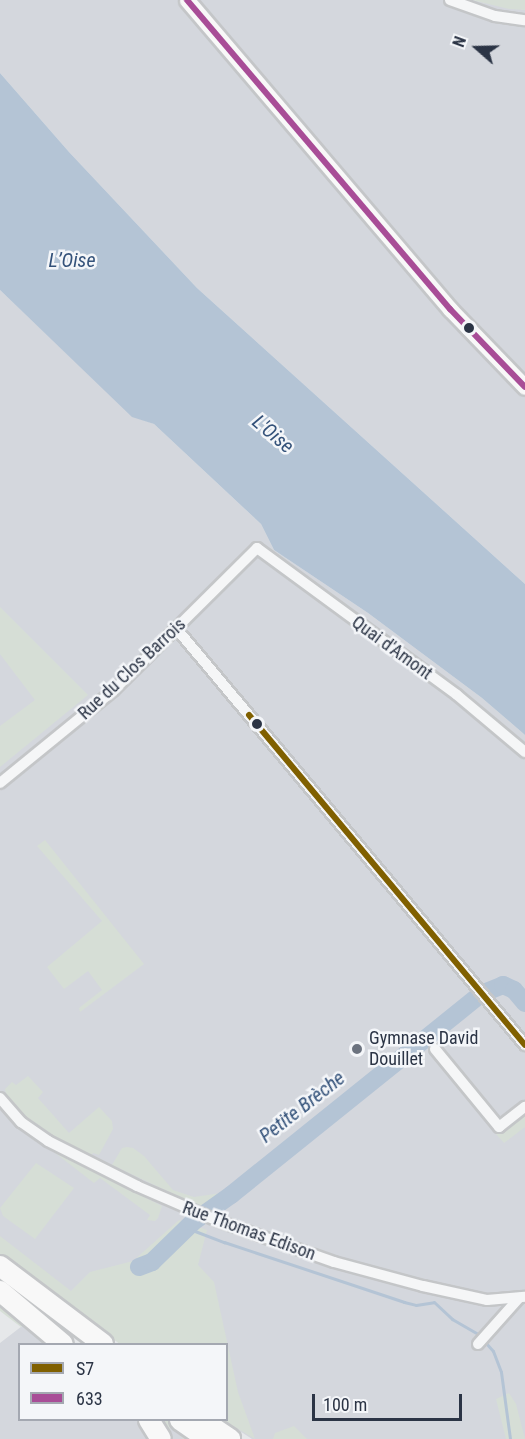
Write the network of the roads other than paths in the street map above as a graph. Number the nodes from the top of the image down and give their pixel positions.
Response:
1 (175, 0) edge
2 (187, 0) edge
3 (450, 0) edge
4 (525, 20) edge
5 (262, 91) junction
6 (525, 387) edge
7 (257, 548) joint
8 (176, 628) junction
9 (525, 752) edge
10 (0, 783) edge
11 (525, 1045) edge
12 (435, 1049) dead end
13 (0, 1098) edge
14 (525, 1107) edge
15 (0, 1266) edge
16 (0, 1282) edge
17 (0, 1291) edge
18 (522, 1298) edge
19 (62, 1343) edge
20 (81, 1343) edge
21 (102, 1343) edge
22 (478, 1344) dead end
23 (150, 1421) edge
24 (183, 1421) edge
25 (205, 1421) edge
26 (161, 1439) edge
27 (207, 1439) edge
28 (230, 1439) edge

1 - 5 main road
2 - 5 main road
3 - 4 street
5 - 6 main road
7 - 8 street, Rue du Clos Barrois
7 - 9 street, Quai d'Amont
8 - 10 street, Rue du Clos Barrois
8 - 11 street
12 - 14 street
13 - 18 street, Rue Thomas Edison
15 - 21 highway
16 - 20 highway
17 - 19 highway
18 - 22 street
23 - 26 highway
24 - 27 highway
25 - 28 highway

